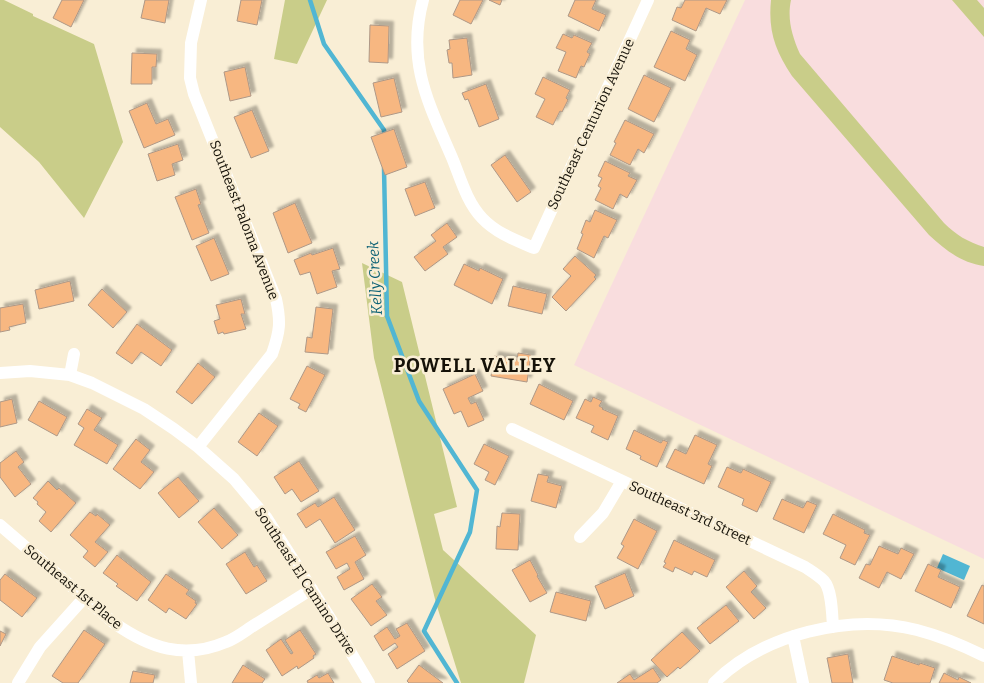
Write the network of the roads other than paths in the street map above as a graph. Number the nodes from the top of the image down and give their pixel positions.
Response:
1 (201, 0) edge
2 (423, 0) edge
3 (648, 0) edge
4 (74, 354) dead end
5 (0, 373) edge
6 (70, 375) junction
7 (512, 429) dead end
8 (198, 447) junction
9 (622, 481) junction
10 (0, 525) edge
11 (580, 537) dead end
12 (312, 589) junction
13 (84, 598) junction
14 (833, 627) junction
15 (793, 636) junction
16 (188, 651) junction
17 (984, 656) edge
18 (18, 683) edge
19 (191, 683) edge
20 (368, 683) edge
21 (714, 683) edge
22 (803, 683) edge

1 - 8 street, Southeast Paloma Avenue
2 - 3 street, Southeast Centurion Avenue
4 - 6 street
5 - 6 street, Southeast El Camino Drive
6 - 8 street, Southeast El Camino Drive
7 - 9 street, Southeast 3rd Street
8 - 12 street, Southeast El Camino Drive
9 - 11 street
9 - 14 street, Southeast 3rd Street
10 - 13 street, Southeast 1st Place
12 - 16 street, Southeast 1st Place
12 - 20 street, Southeast El Camino Drive
13 - 16 street, Southeast 1st Place
13 - 18 street
14 - 15 street
14 - 17 street
15 - 21 street
15 - 22 street
16 - 19 street

